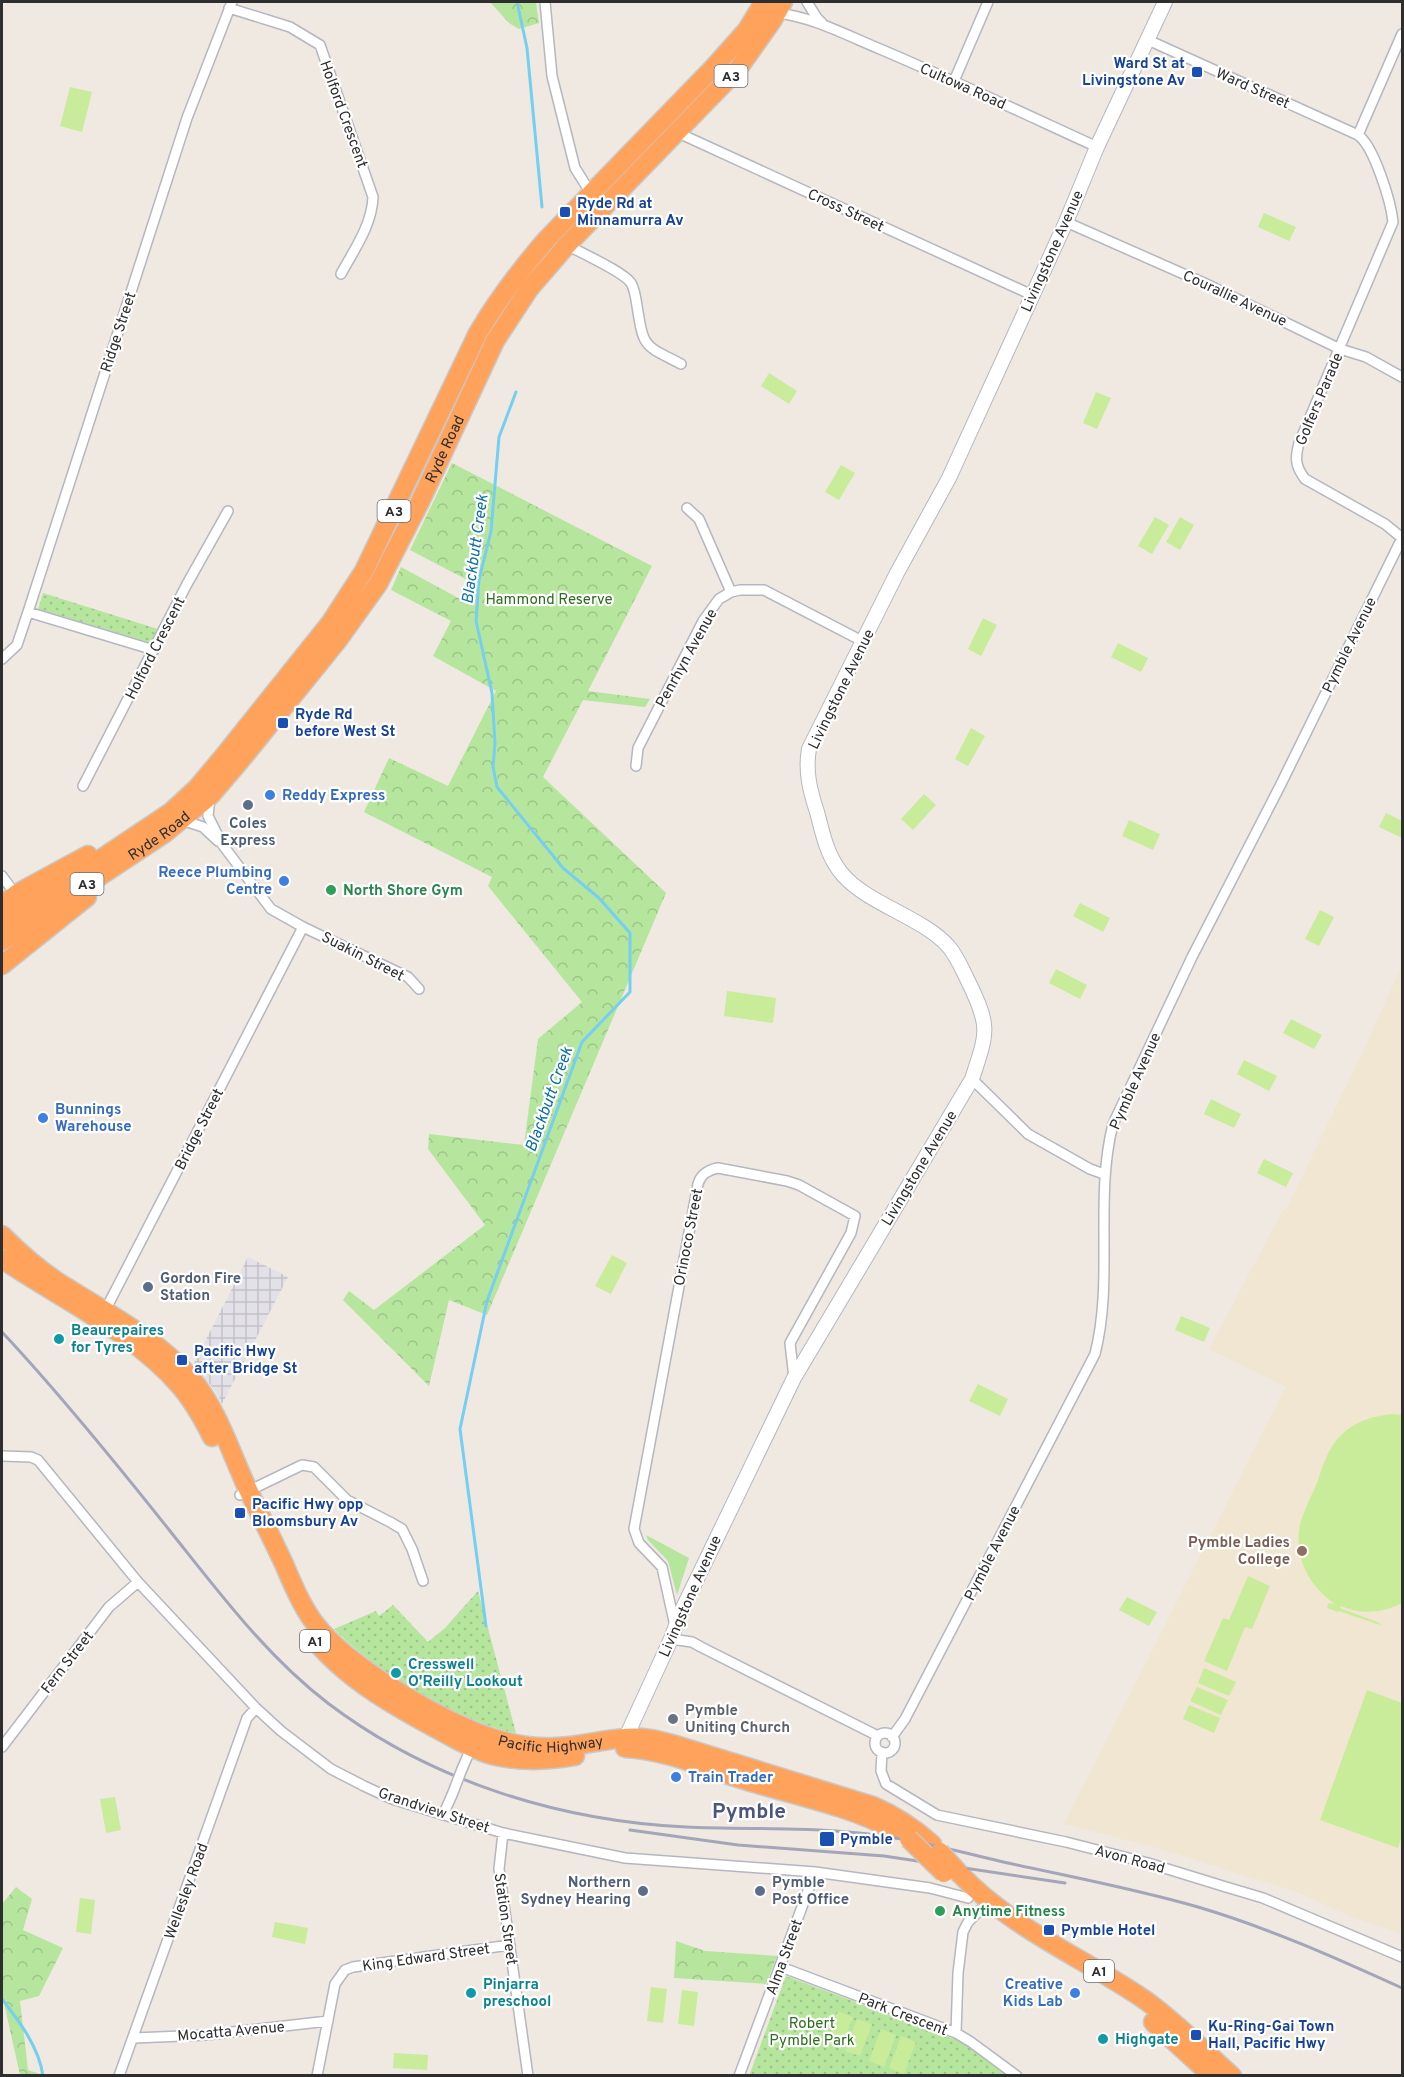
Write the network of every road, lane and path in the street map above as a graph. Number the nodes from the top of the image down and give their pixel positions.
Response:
1 (545, 2) edge
2 (807, 2) edge
3 (988, 2) edge
4 (1165, 2) edge
5 (230, 5) edge
6 (774, 5) edge
7 (829, 28) junction
8 (1402, 37) edge
9 (1148, 40) junction
10 (954, 81) junction
11 (664, 118) junction
12 (677, 132) junction
13 (1358, 135) junction
14 (1097, 147) junction
15 (590, 194) junction
16 (604, 207) junction
17 (1066, 222) junction
18 (1398, 224) edge
19 (567, 245) junction
20 (342, 274) dead end
21 (1032, 295) junction
22 (1340, 349) junction
23 (681, 364) dead end
24 (1402, 377) edge
25 (687, 508) dead end
26 (228, 511) dead end
27 (1402, 538) edge
28 (731, 592) junction
29 (28, 612) junction
30 (864, 642) junction
31 (154, 650) junction
32 (2, 659) edge
33 (636, 766) dead end
34 (83, 786) dead end
35 (210, 795) junction
36 (177, 816) junction
37 (165, 833) junction
38 (222, 844) junction
39 (2, 876) edge
40 (18, 893) junction
41 (2, 905) edge
42 (2, 925) edge
43 (303, 927) junction
44 (2, 941) edge
45 (2, 965) edge
46 (419, 989) dead end
47 (972, 1079) junction
48 (1104, 1174) junction
49 (2, 1235) edge
50 (2, 1259) edge
51 (105, 1310) junction
52 (117, 1332) junction
53 (794, 1378) junction
54 (2, 1456) edge
55 (244, 1493) junction
56 (423, 1581) dead end
57 (138, 1582) junction
58 (673, 1632) junction
59 (256, 1708) junction
60 (878, 1736) junction
61 (892, 1737) junction
62 (474, 1740) junction
63 (626, 1743) junction
64 (2, 1747) edge
65 (882, 1752) junction
66 (443, 1815) junction
67 (503, 1833) junction
68 (816, 1872) junction
69 (952, 1874) junction
70 (930, 1888) junction
71 (974, 1904) junction
72 (510, 1945) junction
73 (1402, 1957) edge
74 (781, 1967) junction
75 (328, 2021) junction
76 (956, 2033) junction
77 (134, 2038) junction
78 (118, 2076) edge
79 (317, 2076) edge
80 (528, 2076) edge
81 (739, 2076) edge
82 (1017, 2076) edge
83 (1212, 2076) edge
84 (1232, 2076) edge

1 - 15 street
2 - 7 street, Cultowa Road
3 - 10 street
4 - 9 street, Livingstone Avenue
5 - 20 street, Holford Crescent
5 - 29 street, Ridge Street
6 - 7 street, Cultowa Road
6 - 11 highway, Ryde Road / A3
6 - 12 highway, Ryde Road / A3
7 - 10 street, Cultowa Road
8 - 13 street
9 - 13 street, Ward Street
9 - 14 street, Livingstone Avenue
10 - 14 street, Cultowa Road
11 - 12 street, Cross Street
11 - 15 highway, Ryde Road / A3
12 - 16 highway, Ryde Road / A3
12 - 21 street, Cross Street
13 - 18 street
14 - 17 street, Livingstone Avenue
15 - 16 street
15 - 36 highway, Ryde Road / A3
16 - 19 highway, Ryde Road / A3
17 - 21 street, Livingstone Avenue
17 - 22 street, Courallie Avenue
18 - 22 street, Golfers Parade
19 - 23 street
19 - 35 highway, Ryde Road / A3
21 - 30 street, Livingstone Avenue
22 - 24 street, Courallie Avenue
22 - 27 street, Golfers Parade
25 - 28 street
26 - 31 street, Holford Crescent
27 - 48 street, Pymble Avenue
28 - 30 street
28 - 33 street, Penrhyn Avenue
29 - 31 street
29 - 32 street, Ridge Street
30 - 47 street, Livingstone Avenue
31 - 34 street, Holford Crescent
35 - 36 highway, Ryde Road / A3
35 - 38 street
36 - 37 highway, Ryde Road / A3
36 - 38 street
36 - 40 highway
36 - 42 highway, Ryde Road / A3
37 - 44 highway, Ryde Road / A3
37 - 45 highway
38 - 43 street, Suakin Street
39 - 40 street
40 - 41 highway
43 - 46 street, Suakin Street
43 - 51 street, Bridge Street
47 - 48 street
47 - 53 street, Livingstone Avenue
48 - 61 street, Pymble Avenue
49 - 51 highway, Pacific Highway / A1
50 - 52 highway, Pacific Highway / A1
51 - 52 street
51 - 55 highway, Pacific Highway / A1
52 - 55 highway, Pacific Highway / A1
53 - 58 street, Livingstone Avenue
53 - 58 street, Orinoco Street
54 - 57 street, Grandview Street
55 - 56 street
55 - 62 highway, Pacific Highway / A1
57 - 59 street, Grandview Street
57 - 64 street, Fern Street
58 - 60 street
58 - 63 street, Livingstone Avenue
59 - 66 street, Grandview Street
59 - 77 street, Wellesley Road
60 - 61 street
60 - 65 street
61 - 65 street, Pymble Avenue
62 - 63 highway, Pacific Highway / A1
62 - 66 street, bridge
63 - 69 highway, Pacific Highway / A1, bridge
63 - 69 highway, Pacific Highway / A1, bridge
65 - 73 street, Avon Road
66 - 67 street, Grandview Street
67 - 68 street, Grandview Street
67 - 72 street, Station Street
68 - 70 street, Grandview Street
68 - 74 street, Alma Street
69 - 70 street
69 - 71 highway, Pacific Highway / A1
69 - 84 highway, Pacific Highway / A1
70 - 71 street, Grandview Street
71 - 76 street
71 - 83 highway, Pacific Highway / A1
72 - 75 street, King Edward Street
72 - 80 street, Station Street
74 - 76 street, Park Crescent
74 - 81 street, Alma Street
75 - 77 street, Mocatta Avenue
75 - 79 street, King Edward Street
76 - 82 street, Park Crescent
77 - 78 street, Wellesley Road

